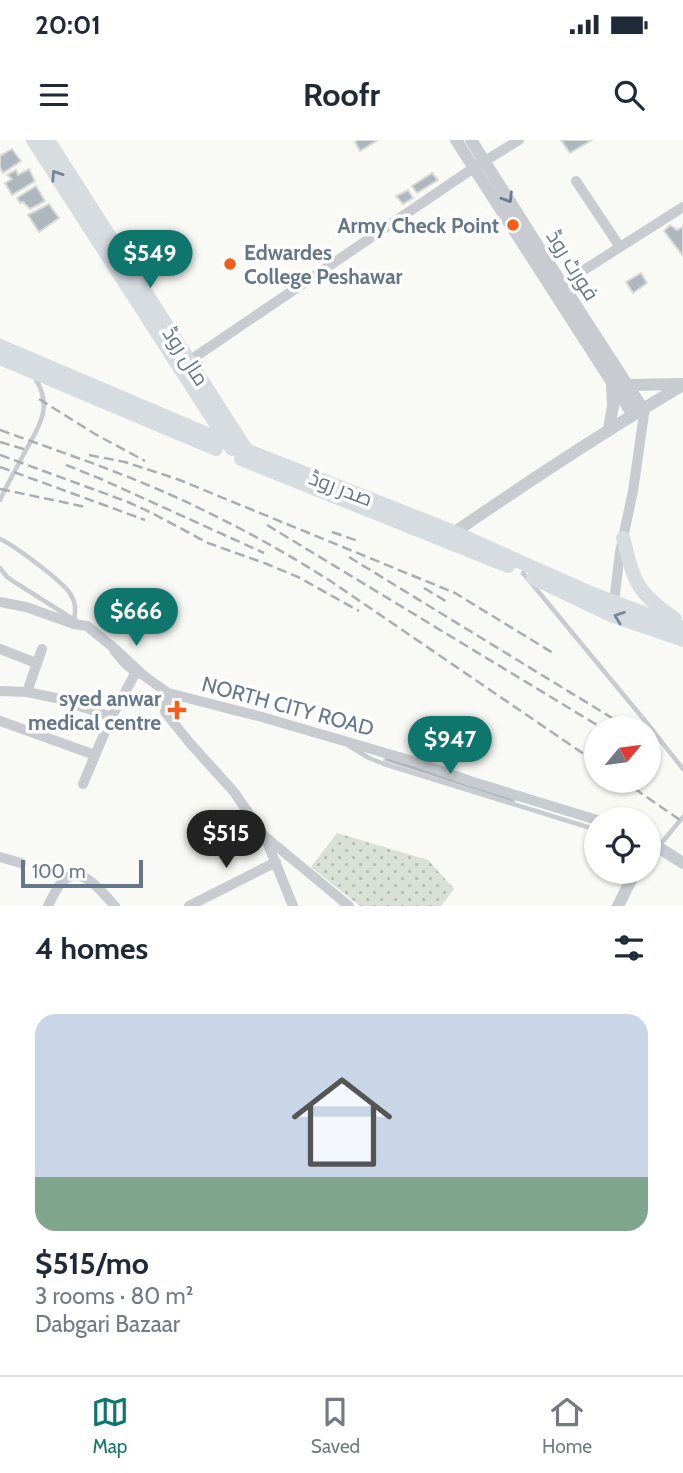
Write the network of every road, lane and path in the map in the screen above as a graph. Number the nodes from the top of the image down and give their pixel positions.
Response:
1 (33, 140) edge
2 (48, 140) edge
3 (456, 140) edge
4 (471, 140) edge
5 (519, 140) edge
6 (480, 164) junction
7 (576, 181) dead end
8 (683, 207) edge
9 (620, 247) junction
10 (562, 284) junction
11 (0, 346) edge
12 (0, 356) edge
13 (189, 361) junction
14 (612, 381) junction
15 (683, 384) edge
16 (628, 385) junction
17 (641, 410) junction
18 (609, 429) junction
19 (228, 443) junction
20 (243, 454) junction
21 (258, 466) joint
22 (0, 500) edge
23 (455, 532) junction
24 (623, 538) junction
25 (0, 539) edge
26 (0, 568) edge
27 (523, 573) junction
28 (0, 576) edge
29 (7, 577) junction
30 (0, 602) edge
31 (614, 602) junction
32 (74, 624) junction
33 (683, 626) edge
34 (683, 640) edge
35 (0, 649) edge
36 (42, 649) dead end
37 (36, 663) junction
38 (137, 670) junction
39 (0, 691) edge
40 (27, 692) junction
41 (168, 693) junction
42 (112, 717) junction
43 (0, 721) edge
44 (342, 742) junction
45 (95, 755) junction
46 (683, 769) edge
47 (83, 784) dead end
48 (584, 813) edge
49 (584, 816) edge
50 (683, 817) edge
51 (584, 826) edge
52 (265, 837) junction
53 (661, 838) edge
54 (661, 851) edge
55 (0, 857) edge
56 (683, 861) edge
57 (276, 862) junction
58 (21, 863) dead end
59 (629, 884) edge
60 (48, 906) edge
61 (115, 906) edge
62 (189, 906) edge
63 (293, 906) edge
64 (349, 906) edge
65 (618, 906) edge

19 -> 1 main road, مال روڈ
2 - 13 main road, مال روڈ
3 - 6 street, فورٹ روڈ
4 - 6 street, فورٹ روڈ
5 - 6 street
6 -> 10 street, فورٹ روڈ
6 - 13 street
6 - 14 street, فورٹ روڈ
7 - 9 street
8 - 9 street
9 - 10 street
10 - 16 street, فورٹ روڈ
11 - 19 main road, صدر روڈ
12 - 20 main road, صدر روڈ
12 - 22 lane
13 - 20 main road, مال روڈ
14 - 17 street, فورٹ روڈ
14 - 18 street
15 - 16 street
15 - 17 street
16 - 17 street, فورٹ روڈ
17 - 18 street
17 - 24 street
18 - 23 street
19 - 20 main road, صدر روڈ
20 - 21 main road, مال روڈ
20 - 23 main road, صدر روڈ
21 - 27 main road, صدر روڈ
23 - 31 main road, صدر روڈ
24 - 31 street
24 - 33 main road
25 - 32 lane
26 - 29 lane
34 -> 27 main road, صدر روڈ
27 - 46 lane
28 - 29 lane
29 - 44 lane
30 - 32 street
31 - 33 main road, صدر روڈ
32 - 38 street
35 - 37 street
36 - 37 street
37 - 40 street
38 - 41 street
38 - 42 street
39 - 40 street
40 - 42 street
41 - 49 street, NORTH CITY ROAD
41 - 52 street
42 - 45 street
43 - 45 street
44 - 48 lane
44 - 51 lane
45 - 47 street
50 - 53 lane
52 - 57 street
52 - 64 street
54 - 56 street
55 - 58 street
57 - 62 street
57 - 63 street
59 - 65 street
60 - 61 street

